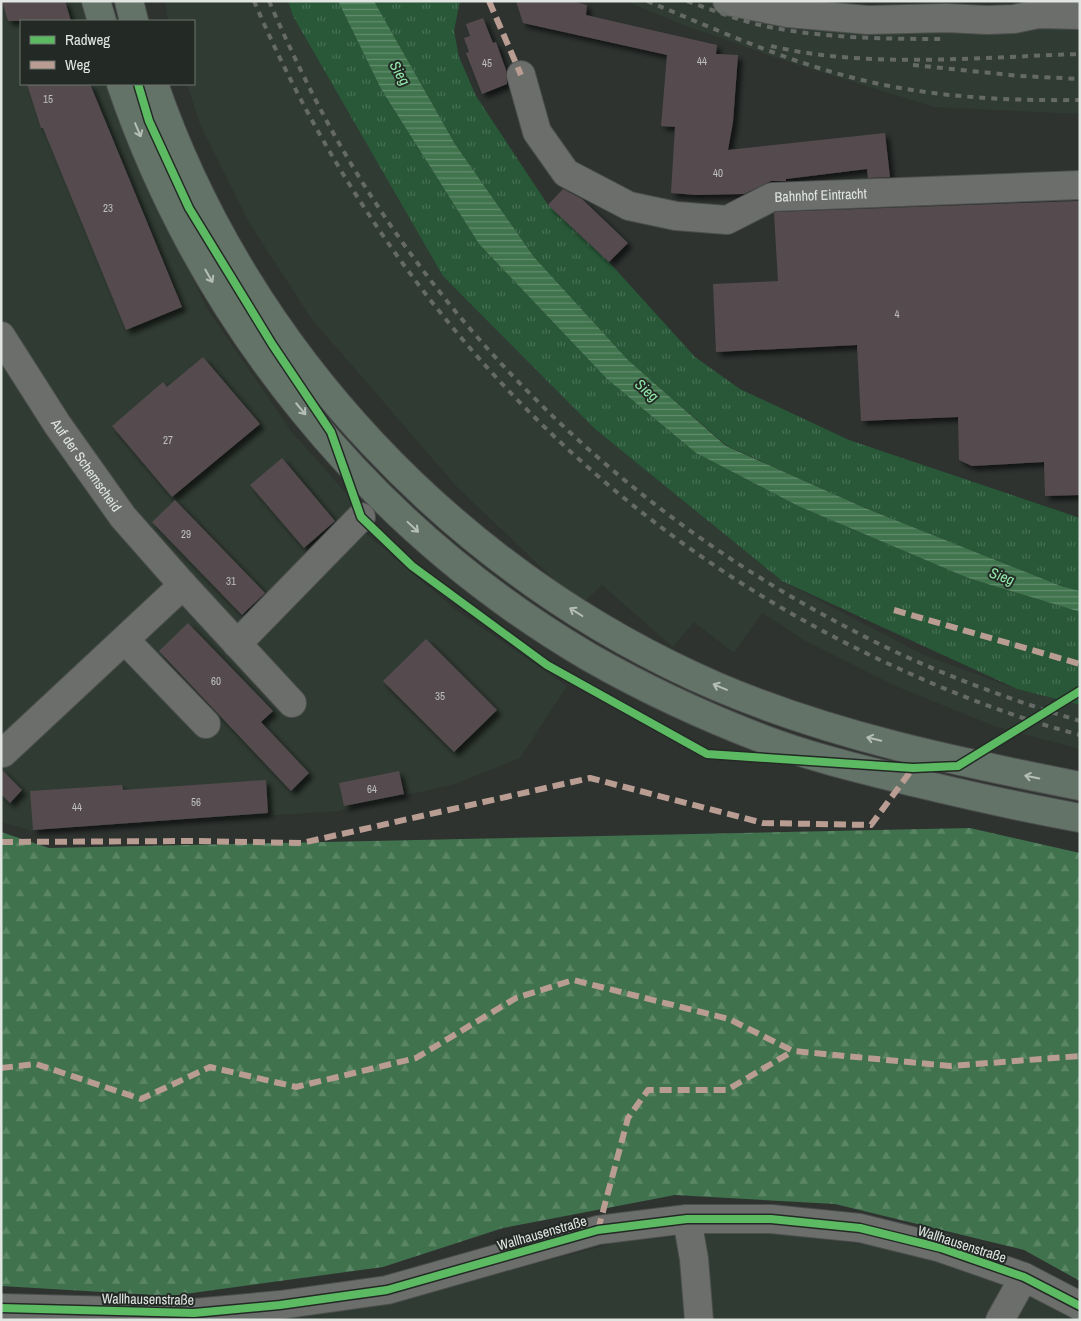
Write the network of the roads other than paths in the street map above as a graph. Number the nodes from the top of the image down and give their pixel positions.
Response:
1 (96, 1) edge
2 (129, 1) edge
3 (727, 1) edge
4 (1080, 15) edge
5 (102, 20) edge
6 (134, 20) edge
7 (521, 75) dead end
8 (121, 85) edge
9 (154, 85) edge
10 (1080, 185) edge
11 (1, 336) edge
12 (360, 517) dead end
13 (183, 585) junction
14 (125, 640) junction
15 (237, 644) junction
16 (292, 703) dead end
17 (206, 724) dead end
18 (3, 753) dead end
19 (1080, 786) edge
20 (1080, 818) edge
21 (687, 1220) junction
22 (1024, 1277) junction
23 (1080, 1306) edge
24 (1, 1308) edge
25 (698, 1320) edge
26 (1000, 1320) edge

1 - 5 highway
2 - 6 highway
3 - 4 street
7 - 10 street, Bahnhof Eintracht
8 -> 20 highway
19 -> 9 highway
11 - 13 street, Auf der Schemscheid
12 - 15 street
13 - 14 street
13 - 15 street, Auf der Schemscheid
14 - 17 street
14 - 18 street
15 - 16 street, Auf der Schemscheid
21 - 22 street, Wallhausenstraße
21 - 24 street, Wallhausenstraße
21 - 25 street
22 - 23 street, Wallhausenstraße
22 - 26 street

